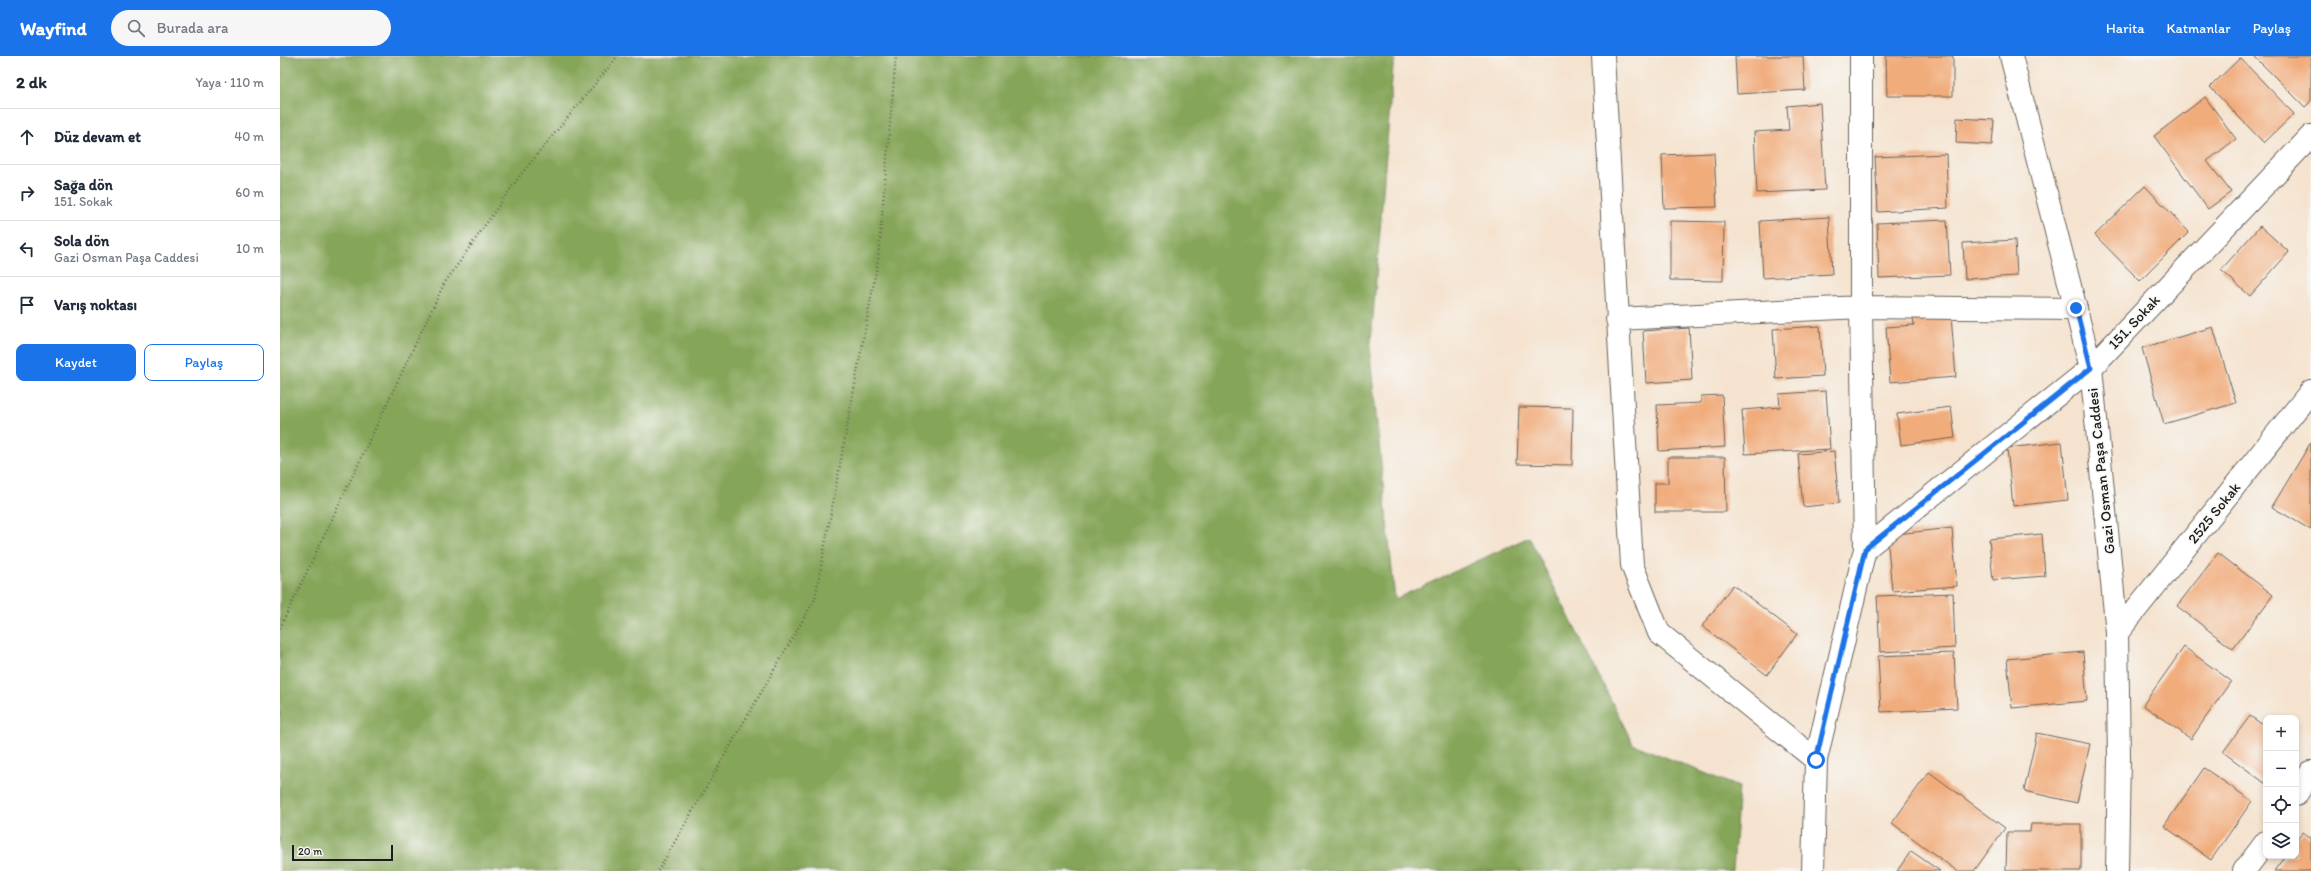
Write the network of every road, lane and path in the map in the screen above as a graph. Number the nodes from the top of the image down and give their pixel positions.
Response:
1 (618, 56) edge
2 (896, 56) edge
3 (1603, 56) edge
4 (1861, 56) edge
5 (2011, 56) edge
6 (2311, 136) edge
7 (1861, 307) junction
8 (2076, 308) junction
9 (1617, 319) junction
10 (2091, 368) junction
11 (2311, 391) edge
12 (2304, 414) edge
13 (1865, 549) junction
14 (280, 628) edge
15 (2117, 633) junction
16 (1816, 760) junction
17 (2311, 772) edge
18 (2299, 790) edge
19 (2263, 846) edge
20 (658, 871) edge
21 (1813, 871) edge
22 (2117, 871) edge
23 (2244, 871) edge

1 - 14 path
2 - 20 path
3 - 9 street
4 - 7 street
5 - 8 street, Gazi Osman Paşa Caddesi
6 - 10 street, 151. Sokak
7 - 8 street
7 - 9 street
7 - 13 street
8 - 10 street, Gazi Osman Paşa Caddesi
9 - 16 street
10 - 13 street, 151. Sokak
10 - 15 street, Gazi Osman Paşa Caddesi
11 - 12 street, 2525 Sokak
12 - 15 street, 2525 Sokak
13 - 16 street
15 - 22 street, Gazi Osman Paşa Caddesi
16 - 21 street
17 - 18 street
19 - 23 street

